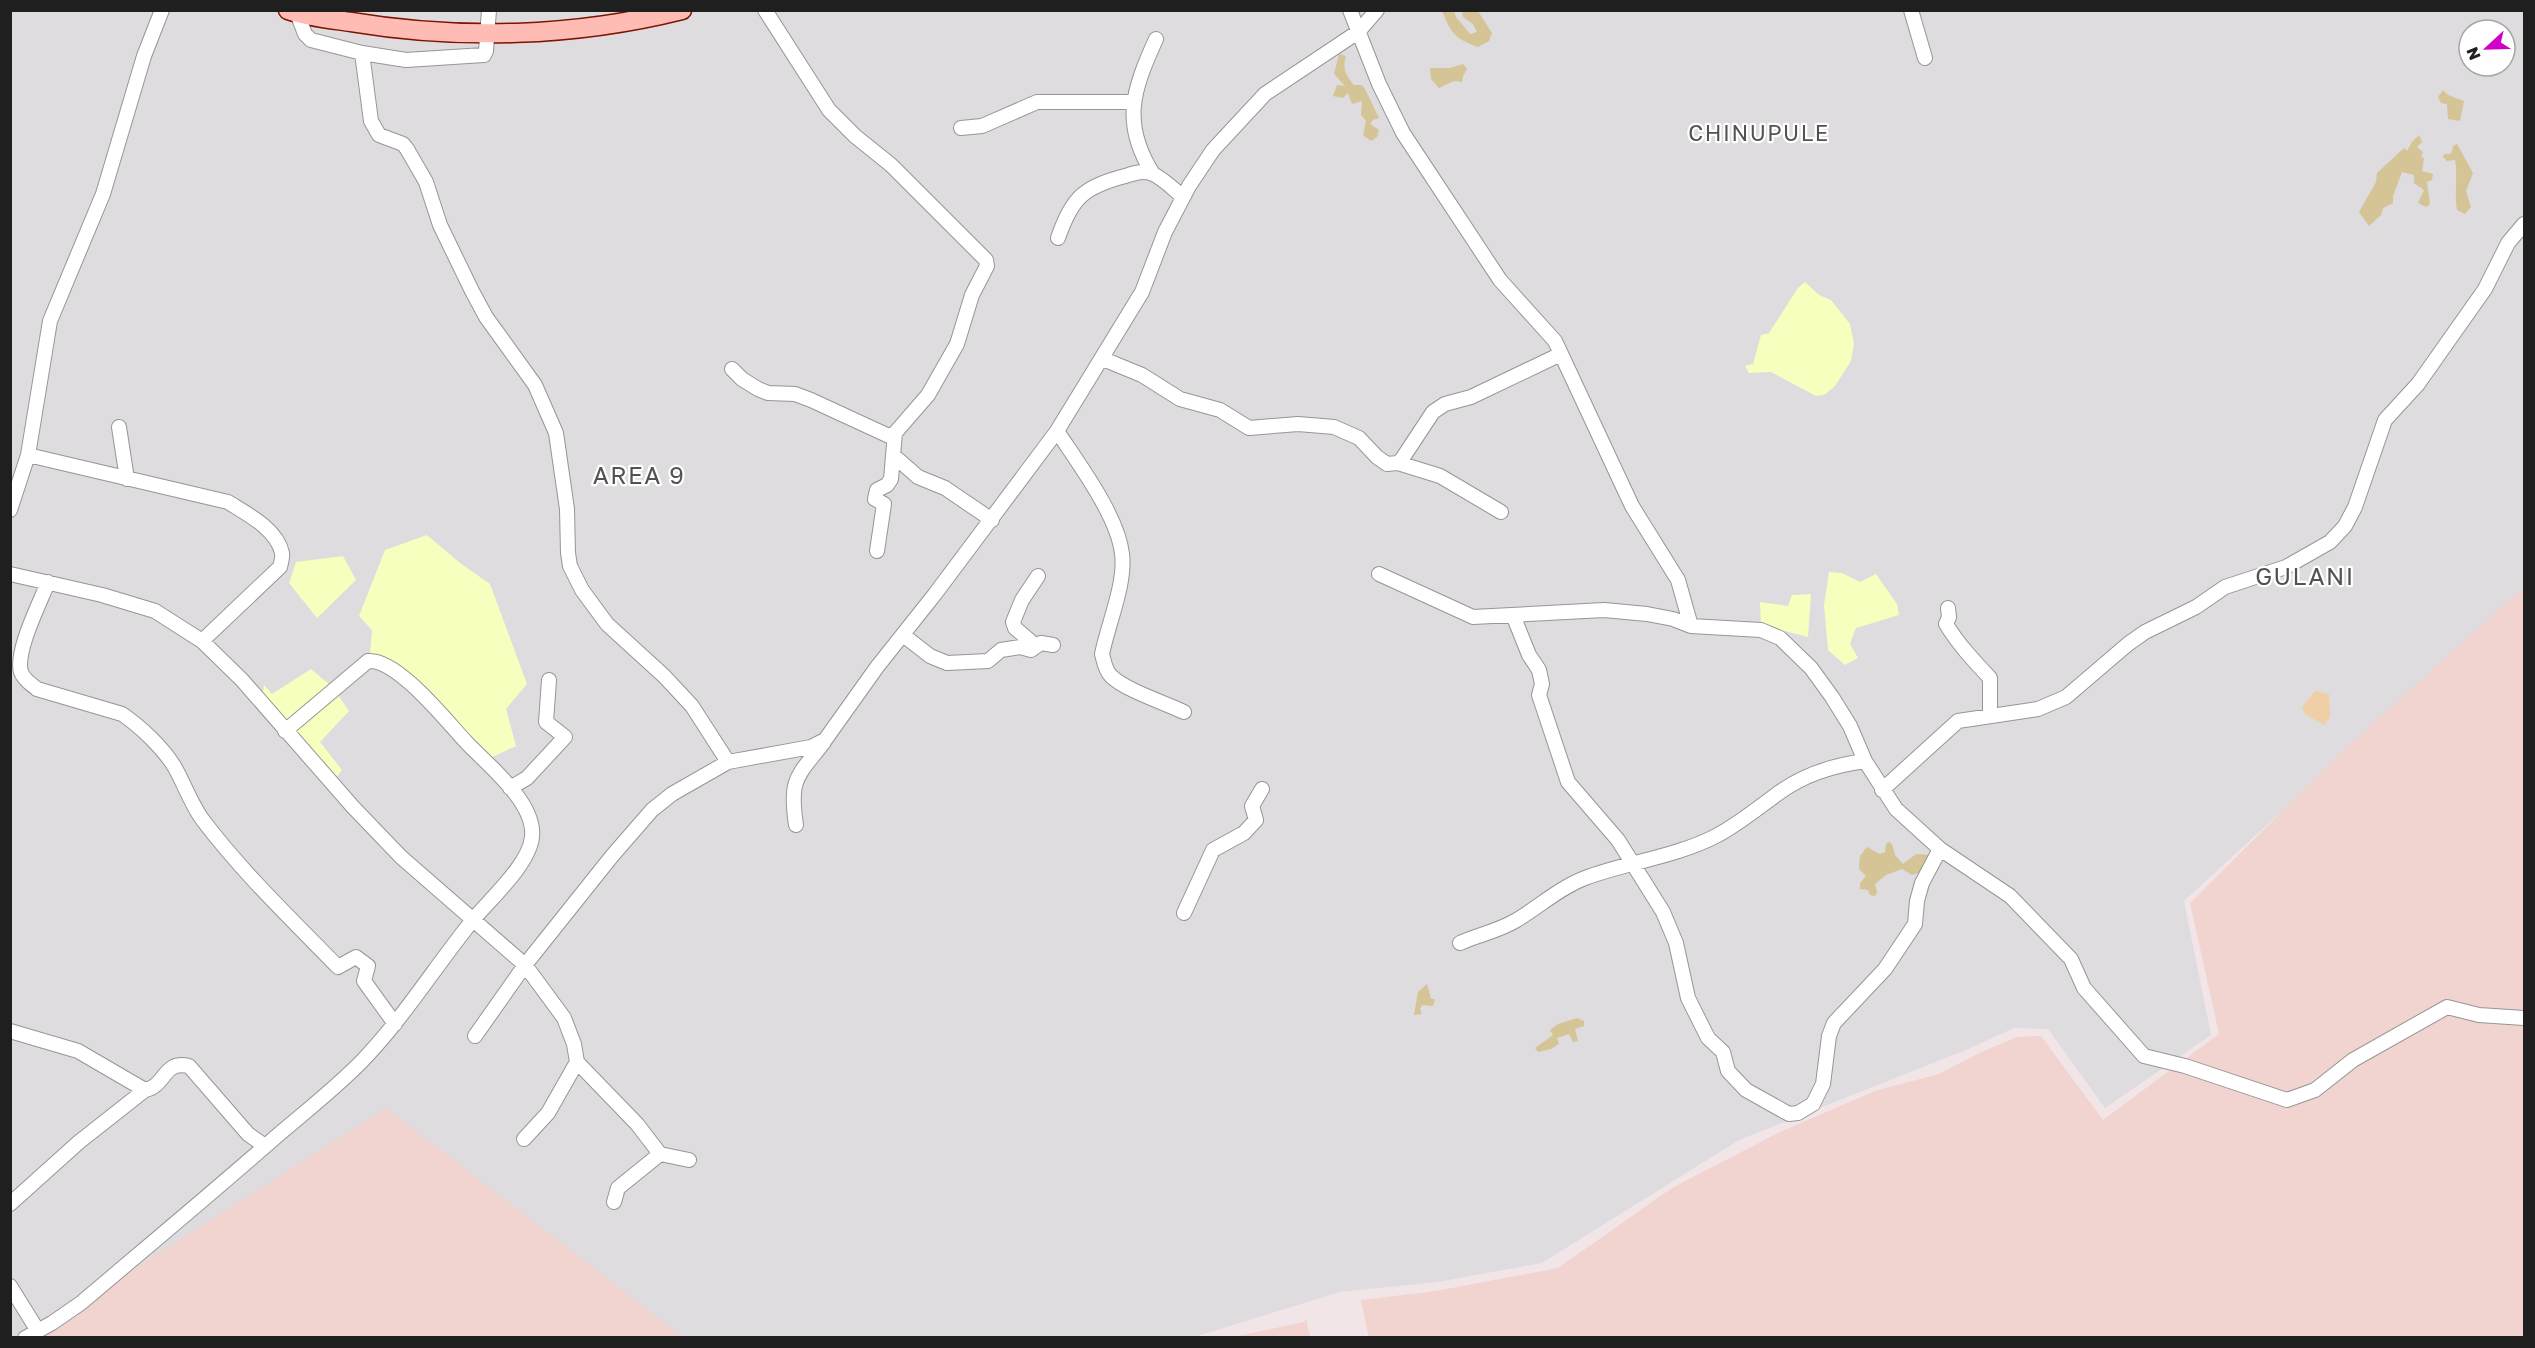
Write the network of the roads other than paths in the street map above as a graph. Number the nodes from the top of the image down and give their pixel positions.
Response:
1 (162, 10) edge
2 (489, 10) edge
3 (682, 10) edge
4 (765, 10) edge
5 (1350, 10) edge
6 (1377, 10) edge
7 (1911, 10) edge
8 (302, 13) edge
9 (1358, 32) junction
10 (488, 34) junction
11 (1156, 39) dead end
12 (362, 53) junction
13 (1925, 58) dead end
14 (1134, 102) junction
15 (961, 128) dead end
16 (1154, 174) junction
17 (1183, 197) junction
18 (2524, 224) edge
19 (1058, 238) dead end
20 (1560, 354) junction
21 (1103, 359) junction
22 (732, 369) dead end
23 (119, 427) dead end
24 (1057, 431) junction
25 (895, 433) junction
26 (28, 455) junction
27 (893, 455) junction
28 (1398, 463) junction
29 (127, 479) junction
30 (10, 510) edge
31 (1501, 512) dead end
32 (992, 520) junction
33 (877, 551) dead end
34 (10, 574) edge
35 (1378, 574) dead end
36 (1038, 576) dead end
37 (48, 582) junction
38 (1948, 608) dead end
39 (1513, 615) junction
40 (1691, 626) junction
41 (903, 635) junction
42 (202, 641) junction
43 (1053, 645) dead end
44 (1036, 646) junction
45 (549, 680) dead end
46 (1184, 712) dead end
47 (1990, 716) junction
48 (285, 731) junction
49 (825, 740) junction
50 (1865, 761) junction
51 (728, 762) junction
52 (510, 788) junction
53 (1262, 789) dead end
54 (1882, 790) junction
55 (796, 825) dead end
56 (1940, 849) junction
57 (1632, 863) junction
58 (1184, 914) dead end
59 (472, 921) junction
60 (1460, 943) dead end
61 (525, 965) junction
62 (2524, 1018) edge
63 (395, 1024) junction
64 (10, 1031) edge
65 (475, 1036) dead end
66 (577, 1062) junction
67 (145, 1090) junction
68 (524, 1139) dead end
69 (266, 1146) junction
70 (660, 1154) junction
71 (689, 1160) dead end
72 (12, 1197) edge
73 (614, 1202) dead end
74 (10, 1286) edge
75 (38, 1331) junction
76 (26, 1338) edge

1 - 26 street
2 - 10 street
3 - 10 main road
4 - 25 street
5 - 9 street
6 - 9 street
7 - 13 street
8 - 10 main road
8 - 12 street
9 - 17 street
9 - 20 street
10 - 12 street
11 - 14 street
12 - 51 street
14 - 15 street
14 - 16 street
16 - 17 street
16 - 19 street
17 - 21 street
18 - 47 street
20 - 28 street
20 - 40 street
21 - 24 street
21 - 28 street
22 - 25 street
23 - 29 street
24 - 32 street
24 - 46 street
25 - 27 street
26 - 29 street
26 - 30 street
27 - 32 street
27 - 33 street
28 - 31 street
29 - 42 street
32 - 41 street
34 - 37 street
35 - 39 street
36 - 44 street
37 - 42 street
37 - 63 street
38 - 47 street
39 - 40 street
39 - 57 street
40 - 50 street
41 - 44 street
41 - 49 street
42 - 48 street
43 - 44 street
45 - 52 street
47 - 54 street
48 - 52 street
48 - 59 street
49 - 51 street
49 - 55 street
50 - 54 street
50 - 57 street
51 - 61 street
52 - 59 street
53 - 58 street
54 - 56 street
56 - 57 street
56 - 62 street
57 - 60 street
59 - 61 street
59 - 63 street
61 - 65 street
61 - 66 street
63 - 69 street
64 - 67 street
66 - 68 street
66 - 70 street
67 - 69 street
67 - 72 street
69 - 75 street
70 - 71 street
70 - 73 street
74 - 75 street
75 - 76 street

